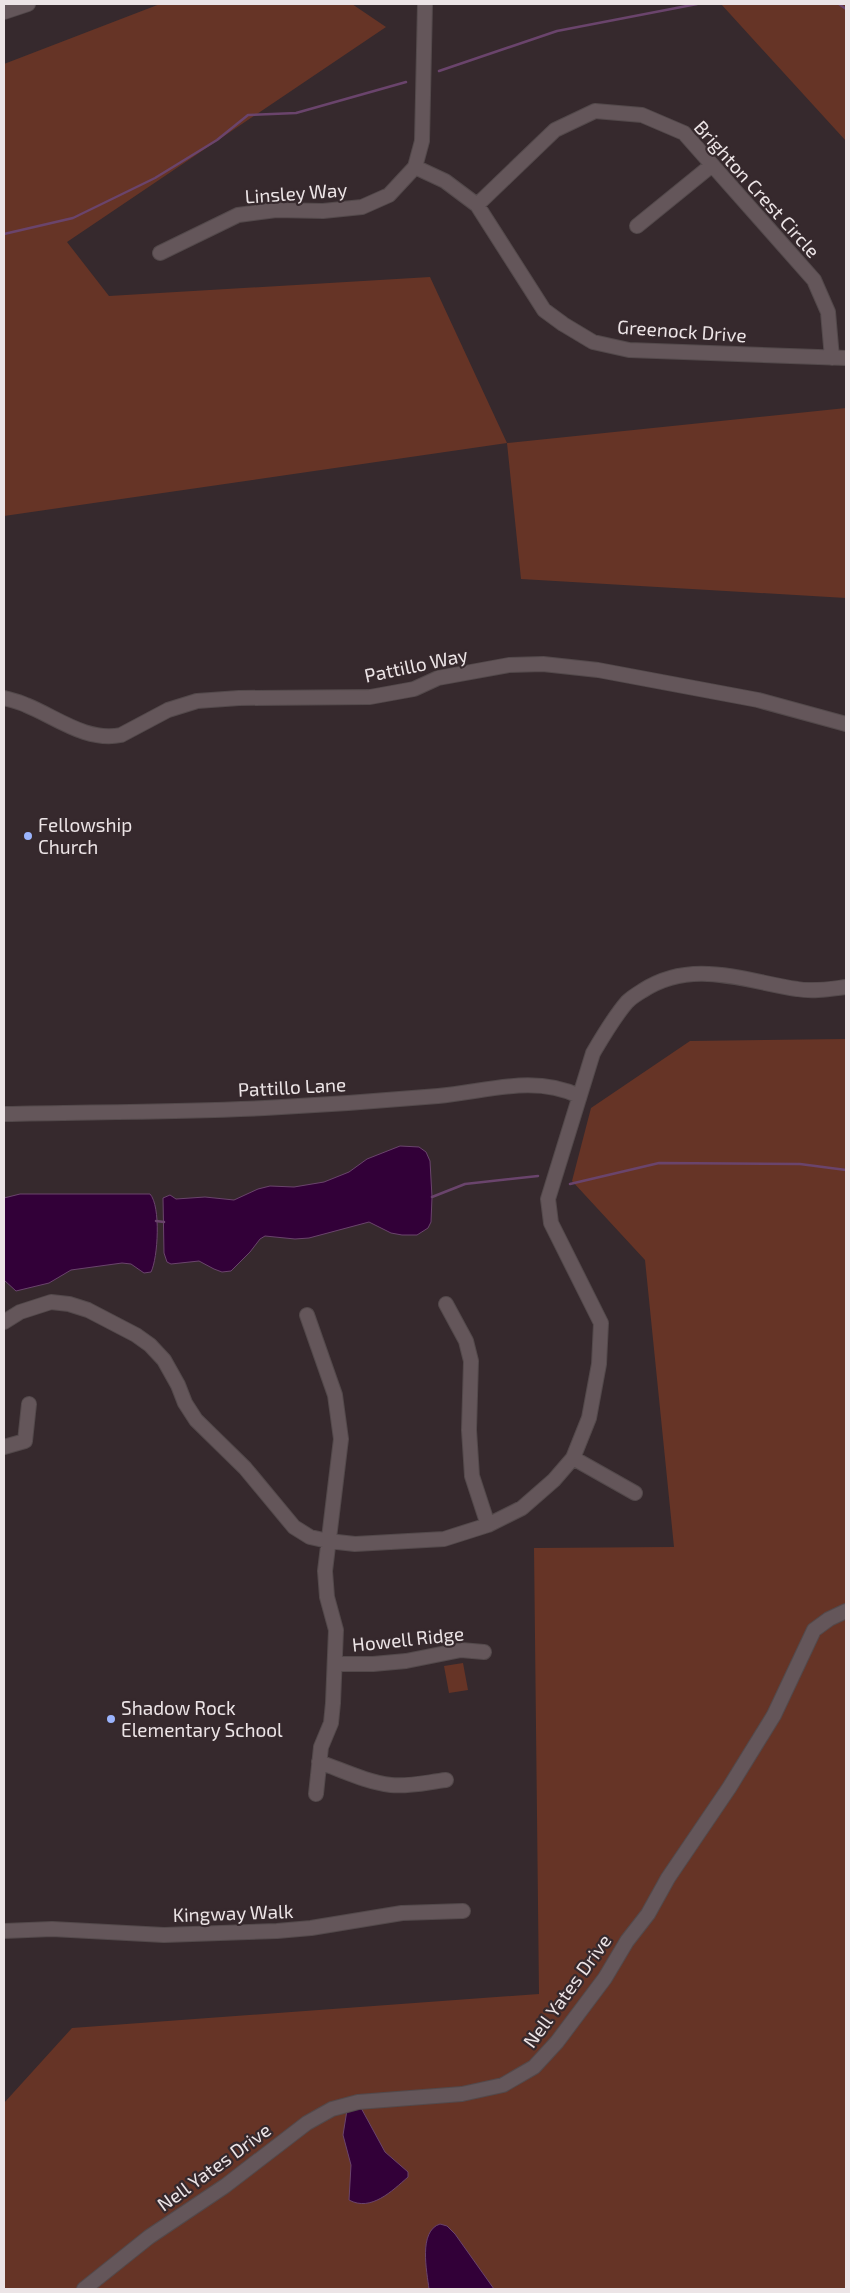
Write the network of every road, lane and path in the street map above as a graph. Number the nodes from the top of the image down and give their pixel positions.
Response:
1 (28, 4) edge
2 (425, 4) edge
3 (4, 12) edge
4 (712, 165) junction
5 (414, 167) junction
6 (477, 205) junction
7 (638, 226) dead end
8 (160, 253) dead end
9 (839, 358) edge
10 (4, 698) edge
11 (846, 724) edge
12 (846, 987) edge
13 (579, 1096) junction
14 (4, 1114) edge
15 (446, 1304) dead end
16 (307, 1315) dead end
17 (4, 1322) edge
18 (29, 1404) dead end
19 (4, 1447) edge
20 (573, 1458) junction
21 (635, 1493) dead end
22 (488, 1525) junction
23 (328, 1541) junction
24 (846, 1611) edge
25 (484, 1652) dead end
26 (336, 1664) junction
27 (319, 1762) junction
28 (446, 1780) dead end
29 (316, 1794) dead end
30 (463, 1911) dead end
31 (4, 1931) edge
32 (84, 2289) edge

1 - 3 street
2 - 5 street, Linsley Way
4 - 6 street, Brighton Crest Circle
4 - 7 street
4 - 9 street, Brighton Crest Circle
5 - 6 street, Greenock Drive
5 - 8 street, Linsley Way
6 - 9 street, Greenock Drive
10 - 11 street, Pattillo Way
12 - 13 street
13 - 14 street, Pattillo Lane
13 - 20 street
15 - 22 street
16 - 23 street
17 - 23 street
18 - 19 street
20 - 21 street
20 - 22 street
22 - 23 street
23 - 26 street
24 - 32 street, Nell Yates Drive
25 - 26 street, Howell Ridge
26 - 27 street
27 - 28 street
27 - 29 street
30 - 31 street, Kingway Walk

